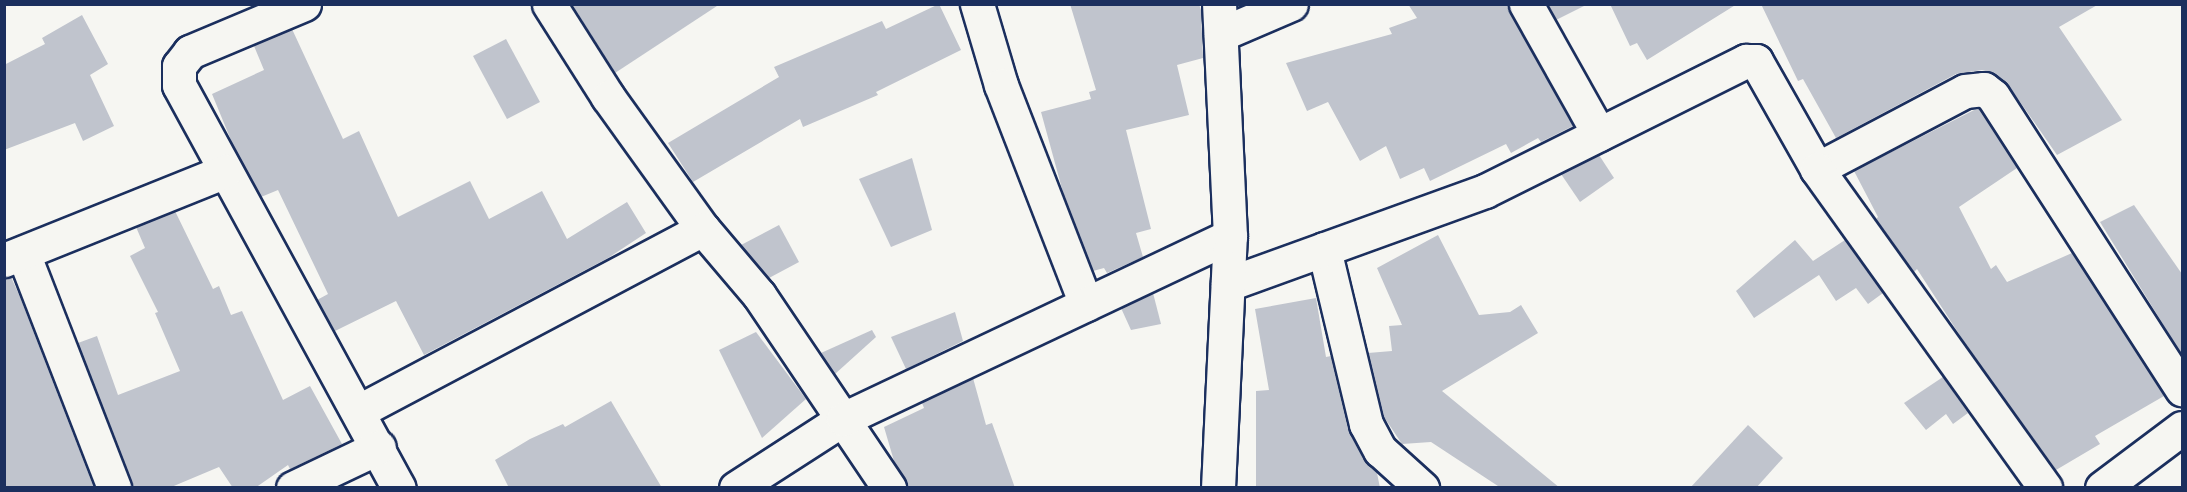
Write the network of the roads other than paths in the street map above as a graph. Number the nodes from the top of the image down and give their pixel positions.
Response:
1 (304, 4) edge
2 (549, 4) edge
3 (977, 4) edge
4 (1291, 4) edge
5 (1526, 4) edge
6 (1220, 19) edge
7 (1599, 134) junction
8 (1817, 169) junction
9 (225, 171) junction
10 (703, 229) junction
11 (1230, 236) junction
12 (1324, 249) junction
13 (14, 257) edge
14 (1228, 284) junction
15 (1086, 304) junction
16 (2182, 389) edge
17 (359, 411) junction
18 (843, 419) junction
19 (2182, 428) edge
20 (379, 447) junction
21 (114, 488) edge
22 (292, 488) edge
23 (399, 488) edge
24 (736, 488) edge
25 (889, 488) edge
26 (1218, 488) edge
27 (1422, 488) edge
28 (2044, 488) edge
29 (2102, 488) edge

1 - 9 street
2 - 10 street
3 - 15 street
4 - 6 street
5 - 7 street
6 - 11 street
7 - 8 street
7 - 12 street
8 - 16 street
8 - 28 street
9 - 13 street
9 - 17 street
10 - 17 street
10 - 18 street
11 - 14 street
11 - 15 street
12 - 14 street
12 - 27 street
13 - 21 street
14 - 26 street
15 - 18 street
17 - 20 street
18 - 24 street
18 - 25 street
19 - 29 street
20 - 22 street
20 - 23 street

